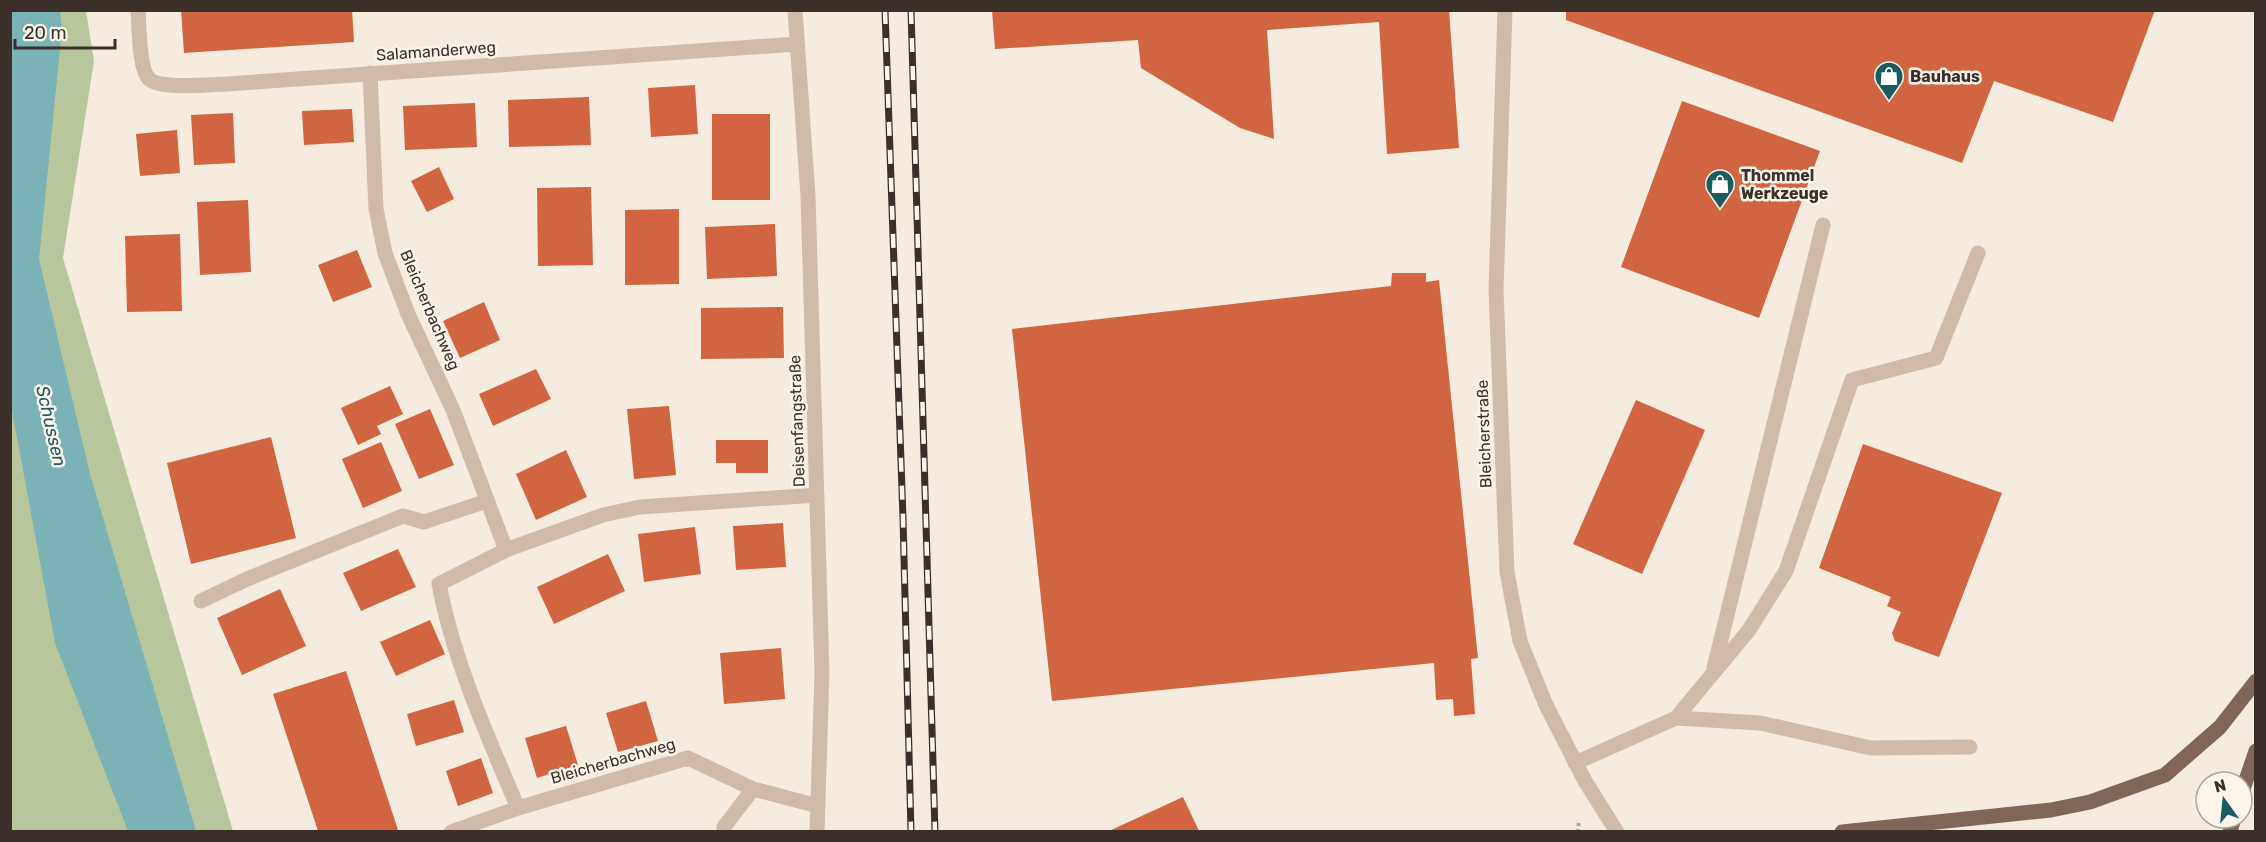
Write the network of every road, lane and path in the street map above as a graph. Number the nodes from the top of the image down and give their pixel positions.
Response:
1 (138, 10) edge
2 (795, 10) edge
3 (1505, 10) edge
4 (797, 44) junction
5 (370, 73) junction
6 (1823, 225) dead end
7 (1978, 253) dead end
8 (817, 495) junction
9 (487, 501) junction
10 (506, 550) junction
11 (201, 601) dead end
12 (1713, 671) junction
13 (2256, 681) edge
14 (1676, 718) junction
15 (1970, 747) dead end
16 (2256, 752) edge
17 (1575, 763) junction
18 (2250, 770) edge
19 (753, 789) junction
20 (818, 806) junction
21 (518, 808) junction
22 (451, 831) edge
23 (724, 831) edge
24 (817, 831) edge
25 (1617, 831) edge
26 (1842, 831) edge

1 - 5 street, Salamanderweg
2 - 4 street, Deisenfangstraße
3 - 17 street, Bleicherstraße
4 - 5 street, Salamanderweg
4 - 8 street, Deisenfangstraße
5 - 9 street, Bleicherbachweg
6 - 12 street
7 - 12 street
8 - 10 street
8 - 20 street, Deisenfangstraße
9 - 10 street, Bleicherbachweg
9 - 11 street
10 - 21 street
12 - 14 street
13 - 26 main road
14 - 15 street
14 - 17 street
16 - 18 main road
17 - 25 street, Bleicherstraße
19 - 20 street, Bleicherbachweg
19 - 21 street, Bleicherbachweg
19 - 23 street
20 - 24 street, Deisenfangstraße
21 - 22 street, Bleicherbachweg

